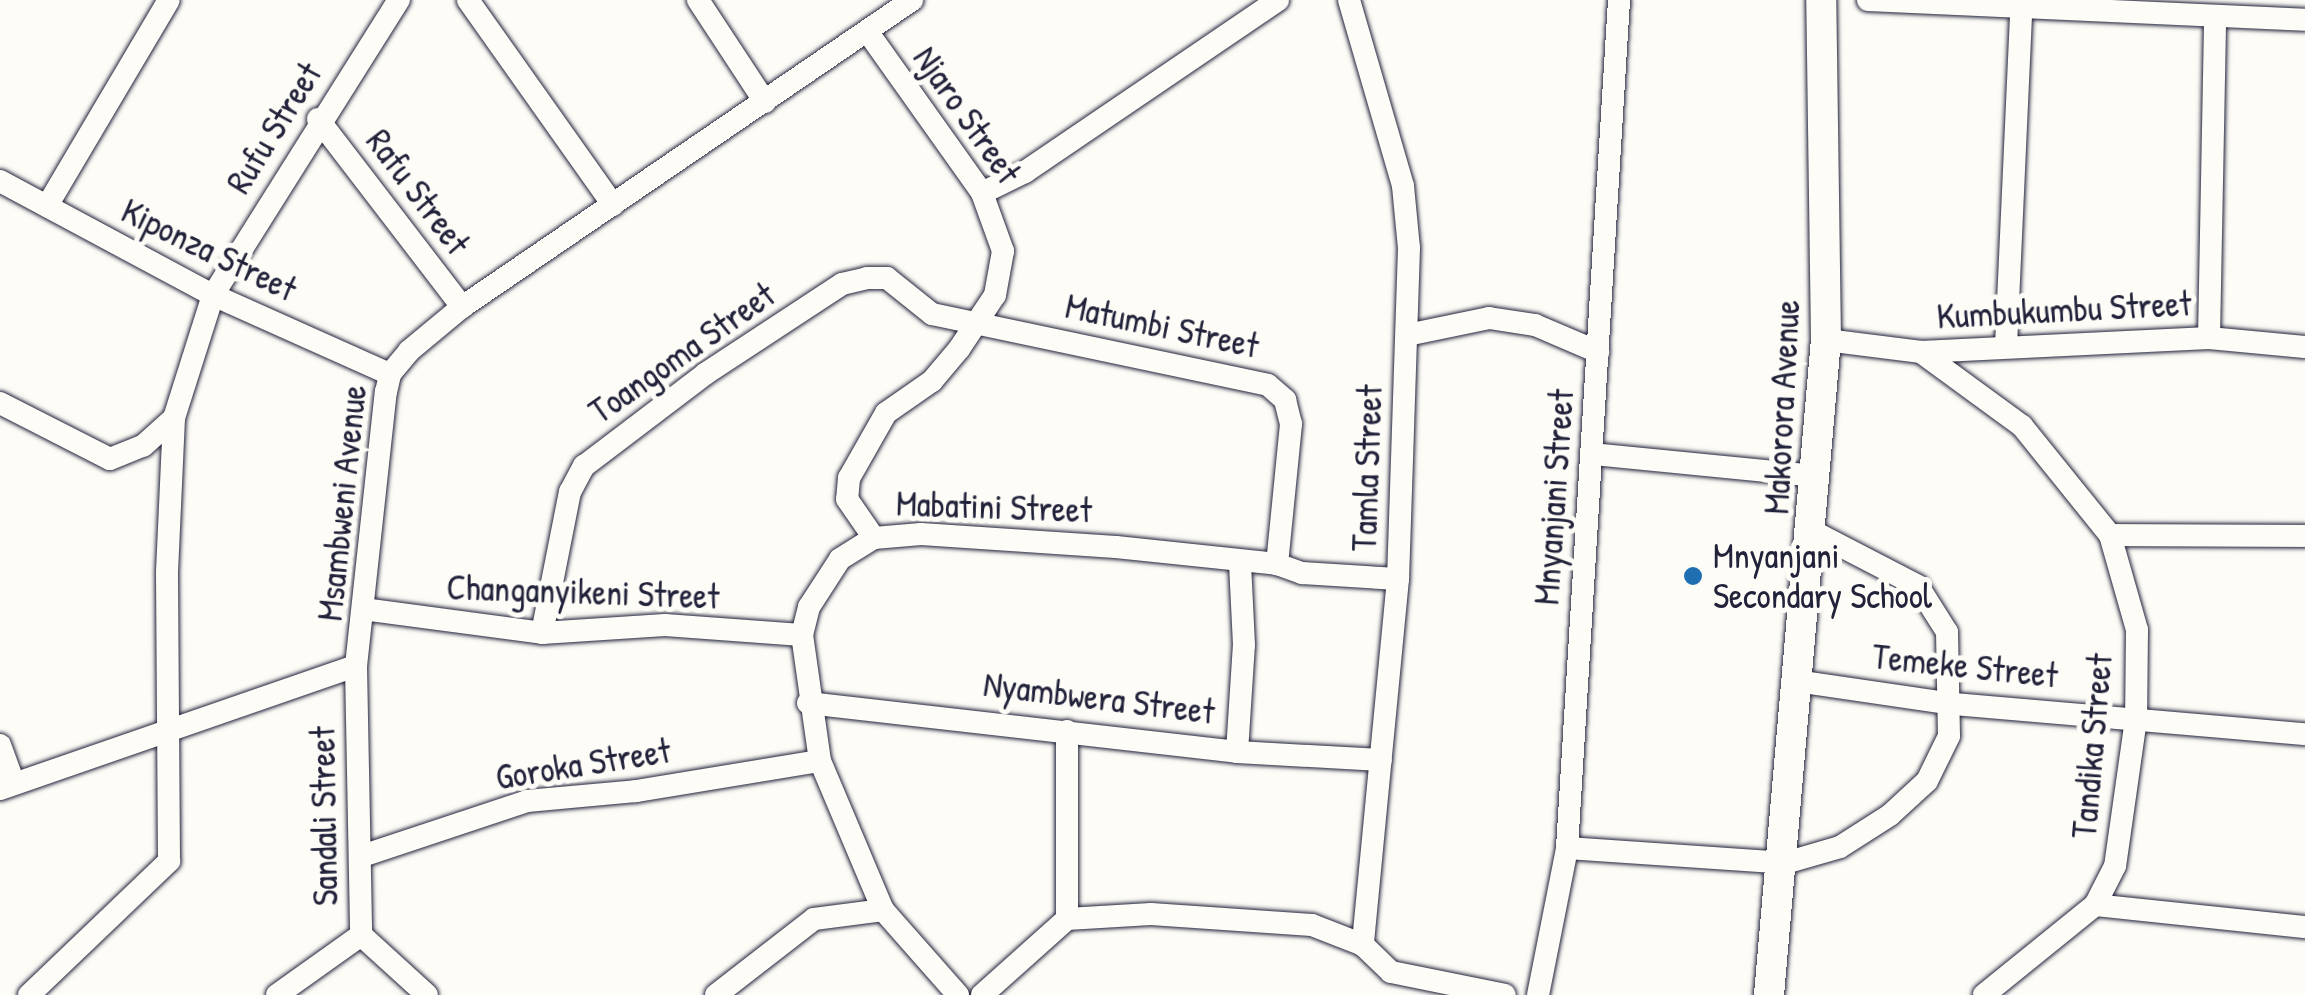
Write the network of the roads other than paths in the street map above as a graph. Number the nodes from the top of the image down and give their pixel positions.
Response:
1 (169, 0) edge
2 (399, 0) edge
3 (468, 0) edge
4 (698, 0) edge
5 (912, 0) edge
6 (1278, 0) edge
7 (1349, 0) edge
8 (1619, 0) edge
9 (1821, 0) edge
10 (1868, 0) edge
11 (2021, 10) junction
12 (2215, 18) junction
13 (2305, 20) edge
14 (866, 31) junction
15 (765, 102) junction
16 (318, 119) junction
17 (0, 181) edge
18 (982, 193) junction
19 (613, 205) junction
20 (47, 206) junction
21 (213, 295) junction
22 (462, 307) junction
23 (977, 318) junction
24 (1407, 335) junction
25 (2209, 338) junction
26 (1826, 340) junction
27 (2006, 346) junction
28 (2305, 347) edge
29 (1598, 352) junction
30 (1921, 352) junction
31 (390, 374) junction
32 (3, 415) edge
33 (174, 418) junction
34 (1592, 454) junction
35 (1817, 476) junction
36 (1814, 532) junction
37 (2110, 535) junction
38 (2305, 536) edge
39 (874, 538) junction
40 (1240, 562) junction
41 (1277, 564) junction
42 (1398, 579) junction
43 (362, 609) junction
44 (542, 633) junction
45 (802, 636) junction
46 (356, 666) junction
47 (1796, 681) junction
48 (808, 703) junction
49 (1953, 704) junction
50 (2136, 719) junction
51 (165, 732) junction
52 (1067, 732) junction
53 (2305, 734) edge
54 (0, 746) edge
55 (1237, 752) junction
56 (1381, 760) junction
57 (820, 761) junction
58 (6, 785) edge
59 (1567, 848) junction
60 (362, 856) junction
61 (1786, 863) junction
62 (2095, 905) junction
63 (883, 910) junction
64 (1067, 919) junction
65 (2305, 927) edge
66 (361, 935) junction
67 (1363, 945) junction
68 (29, 995) edge
69 (277, 995) edge
70 (427, 995) edge
71 (716, 995) edge
72 (958, 995) edge
73 (982, 995) edge
74 (1506, 995) edge
75 (1538, 995) edge
76 (1769, 995) edge
77 (1984, 995) edge

1 - 20 street
2 - 16 street, Rufu Street
3 - 19 street
4 - 15 street
5 - 14 street, Msambweni Avenue
6 - 18 street
7 - 24 street, Tamla Street
8 - 29 street, Mnyanjani Street
9 - 26 street, Makorora Avenue
10 - 11 street
11 - 12 street
11 - 27 street
12 - 13 street
12 - 25 street
14 - 15 street, Msambweni Avenue
14 - 18 street, Njaro Street
15 - 19 street, Msambweni Avenue
16 - 21 street, Rufu Street
16 - 22 street, Rafu Street
17 - 20 street, Kiponza Street
18 - 23 street, Njaro Street
19 - 22 street, Msambweni Avenue
20 - 21 street, Kiponza Street
21 - 31 street, Kiponza Street
21 - 33 street, Rufu Street
22 - 31 street, Msambweni Avenue
23 - 39 street, Njaro Street
23 - 41 street, Matumbi Street
23 - 44 street, Toangoma Street
24 - 29 street
24 - 42 street, Tamla Street
25 - 27 street, Kumbukumbu Street
25 - 28 street, Kumbukumbu Street
26 - 30 street, Kumbukumbu Street
26 - 35 street, Makorora Avenue
27 - 30 street, Kumbukumbu Street
29 - 34 street, Mnyanjani Street
30 - 37 street, Tandika Street
31 - 43 street, Msambweni Avenue
32 - 33 street
33 - 51 street
34 - 35 street
34 - 59 street, Mnyanjani Street
35 - 36 street, Makorora Avenue
36 - 47 street, Makorora Avenue
36 - 49 street
37 - 38 street
37 - 50 street, Tandika Street
39 - 40 street, Mabatini Street
39 - 45 street, Mabatini Street
40 - 41 street, Mabatini Street
40 - 55 street
41 - 42 street, Mabatini Street
42 - 56 street, Tamla Street
43 - 44 street, Changanyikeni Street
43 - 46 street, Msambweni Avenue
44 - 45 street, Changanyikeni Street
45 - 48 street, Mabatini Street
46 - 51 street, Msambweni Avenue
46 - 60 street, Sandali Street
47 - 49 street, Temeke Street
47 - 61 street, Makorora Avenue
48 - 52 street, Nyambwera Street
48 - 57 street, Mabatini Street
49 - 50 street, Temeke Street
49 - 61 street
50 - 53 street, Temeke Street
50 - 62 street, Tandika Street
51 - 58 street, Msambweni Avenue
51 - 68 street
52 - 55 street, Nyambwera Street
52 - 64 street
54 - 58 street
55 - 56 street, Nyambwera Street
56 - 67 street, Tamla Street
57 - 60 street, Goroka Street
57 - 63 street, Mabatini Street
59 - 61 street
59 - 75 street, Mnyanjani Street
60 - 66 street, Sandali Street
61 - 76 street, Makorora Avenue
62 - 65 street
62 - 77 street, Tandika Street
63 - 71 street
63 - 72 street, Mabatini Street
64 - 67 street
64 - 73 street
66 - 69 street
66 - 70 street, Sandali Street
67 - 74 street

